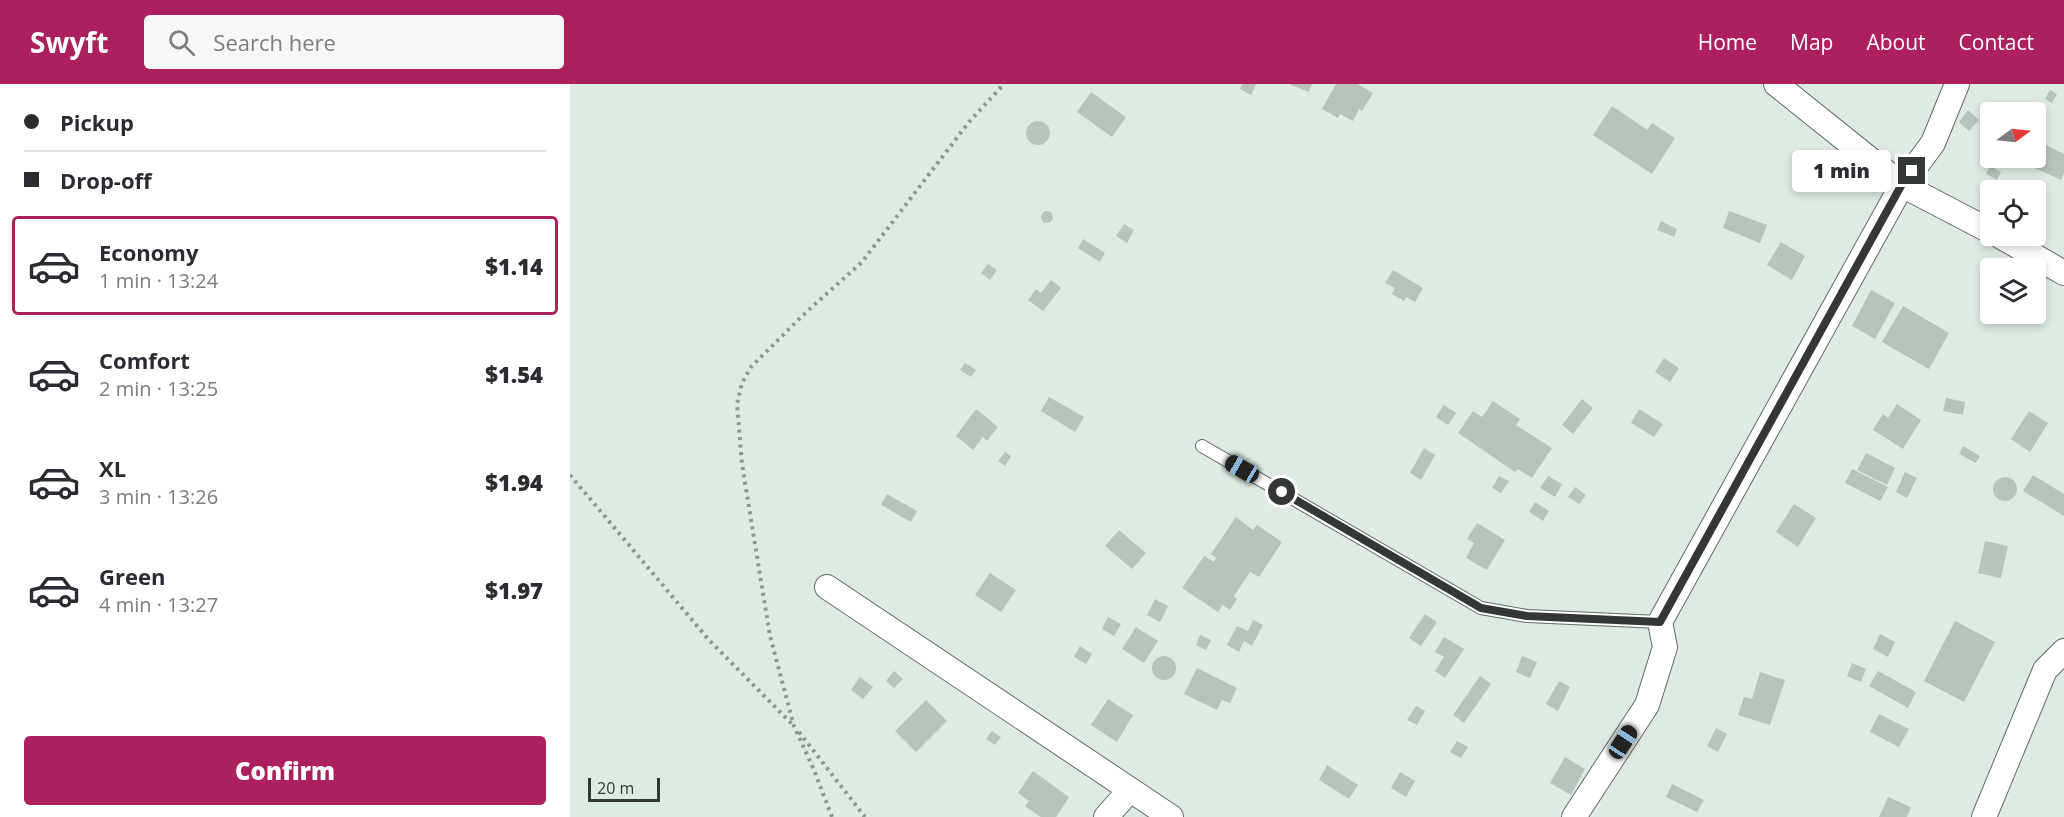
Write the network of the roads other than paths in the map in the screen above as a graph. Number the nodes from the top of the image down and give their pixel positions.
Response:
1 (1776, 84) edge
2 (1958, 84) edge
3 (1902, 184) junction
4 (1980, 226) edge
5 (2017, 246) edge
6 (2064, 273) edge
7 (1202, 446) dead end
8 (827, 587) dead end
9 (1660, 622) junction
10 (2064, 651) edge
11 (1130, 791) junction
12 (1106, 817) edge
13 (1172, 817) edge
14 (1574, 817) edge
15 (1984, 817) edge

1 - 3 street
2 - 3 street
3 - 4 street
3 - 9 street
5 - 6 street
7 - 9 lane
8 - 11 street
9 - 14 street
10 - 15 street
11 - 12 street
11 - 13 street

